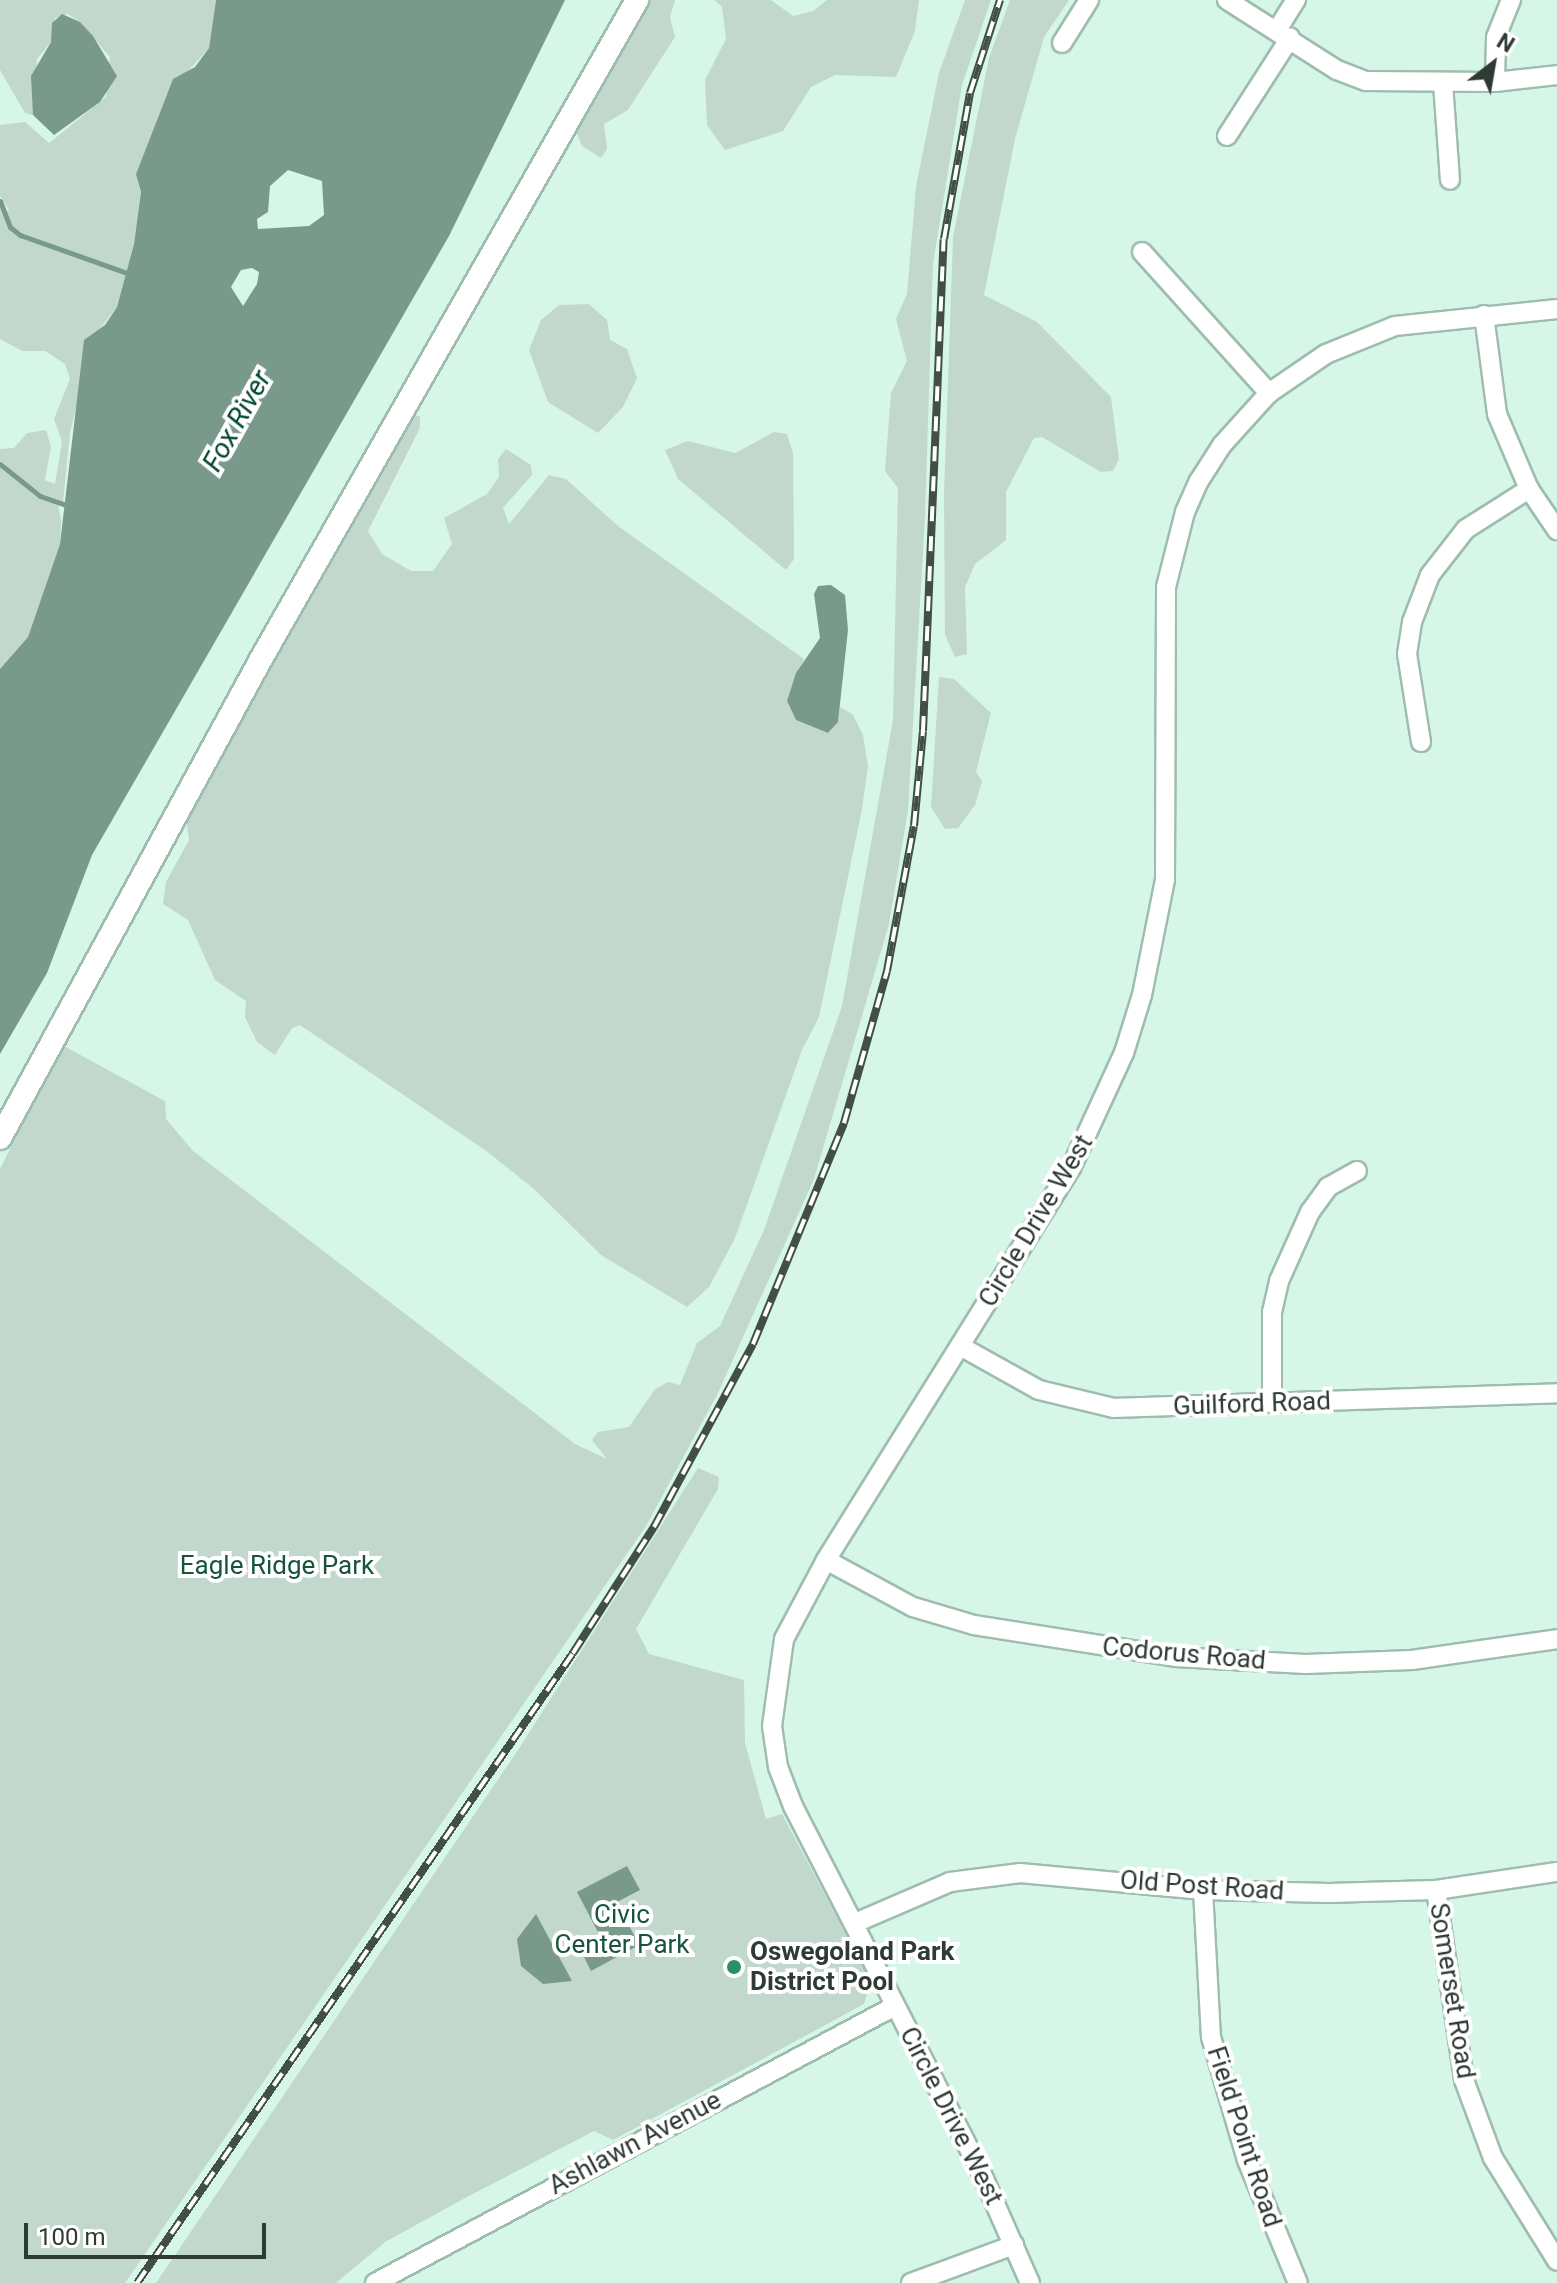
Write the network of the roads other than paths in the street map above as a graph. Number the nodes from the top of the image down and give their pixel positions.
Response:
1 (637, 0) edge
2 (1089, 0) edge
3 (1227, 0) edge
4 (1296, 0) edge
5 (1511, 0) edge
6 (1283, 34) junction
7 (1062, 43) dead end
8 (1557, 75) edge
9 (1495, 82) junction
10 (1443, 83) junction
11 (1227, 136) dead end
12 (1450, 180) dead end
13 (1142, 252) dead end
14 (1557, 309) edge
15 (1484, 315) junction
16 (1269, 393) junction
17 (1529, 489) junction
18 (1557, 530) edge
19 (1421, 742) dead end
20 (0, 1138) edge
21 (1357, 1171) dead end
22 (960, 1346) junction
23 (1557, 1393) edge
24 (1272, 1403) junction
25 (826, 1560) junction
26 (1557, 1639) edge
27 (1557, 1872) edge
28 (1203, 1890) junction
29 (1436, 1890) junction
30 (855, 1923) junction
31 (895, 2006) junction
32 (1014, 2245) junction
33 (1557, 2261) edge
34 (375, 2283) edge
35 (911, 2283) edge
36 (1030, 2283) edge
37 (1298, 2283) edge

1 - 20 street
2 - 7 street
3 - 6 street
4 - 6 street
5 - 9 street
6 - 10 street
6 - 11 street
8 - 9 street
9 - 10 street
10 - 12 street
13 - 16 street
14 - 15 street, Circle Drive West
15 - 16 street, Circle Drive West
15 - 17 street
16 - 22 street, Circle Drive West
17 - 18 street
17 - 19 street
21 - 24 street
22 - 24 street, Guilford Road
22 - 25 street, Circle Drive West
23 - 24 street, Guilford Road
25 - 26 street, Codorus Road
25 - 30 street, Circle Drive West
27 - 29 street, Old Post Road
28 - 29 street, Old Post Road
28 - 30 street, Old Post Road
28 - 37 street, Field Point Road
29 - 33 street, Somerset Road
30 - 31 street, Circle Drive West
31 - 32 street, Circle Drive West
31 - 34 street, Ashlawn Avenue
32 - 35 street
32 - 36 street, Circle Drive West

